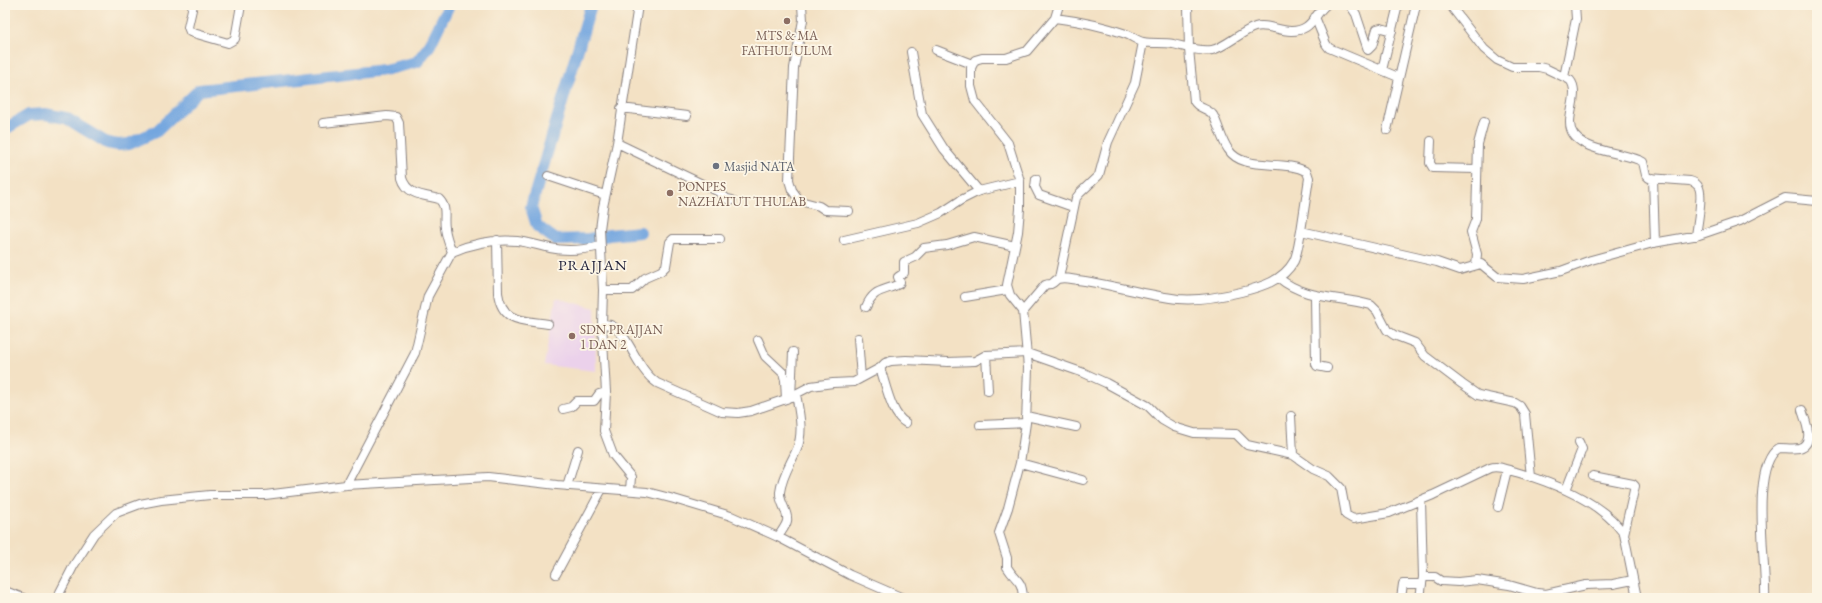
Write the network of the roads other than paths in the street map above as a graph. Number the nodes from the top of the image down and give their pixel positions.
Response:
1 (193, 5) edge
2 (241, 5) edge
3 (638, 5) edge
4 (802, 5) edge
5 (1059, 5) edge
6 (1188, 5) edge
7 (1326, 5) edge
8 (1350, 5) edge
9 (1398, 5) edge
10 (1416, 5) edge
11 (1450, 5) edge
12 (1575, 5) edge
13 (1315, 17) junction
14 (1055, 18) junction
15 (1392, 31) junction
16 (1143, 42) junction
17 (1188, 49) junction
18 (936, 50) dead end
19 (911, 52) dead end
20 (972, 64) junction
21 (1382, 70) junction
22 (1398, 77) junction
23 (1564, 77) junction
24 (621, 108) junction
25 (687, 116) dead end
26 (323, 122) dead end
27 (1484, 122) dead end
28 (1387, 130) dead end
29 (1431, 141) dead end
30 (617, 143) junction
31 (1476, 169) junction
32 (548, 176) dead end
33 (1652, 178) junction
34 (1036, 179) dead end
35 (1020, 181) junction
36 (980, 191) junction
37 (605, 195) junction
38 (732, 200) dead end
39 (1817, 201) edge
40 (1073, 207) junction
41 (849, 211) dead end
42 (1301, 231) junction
43 (1696, 236) junction
44 (720, 239) dead end
45 (497, 240) junction
46 (844, 240) dead end
47 (1656, 243) junction
48 (601, 244) junction
49 (1015, 246) junction
50 (452, 252) junction
51 (1476, 265) junction
52 (1059, 278) junction
53 (1279, 278) junction
54 (603, 290) junction
55 (1007, 290) junction
56 (1315, 296) junction
57 (965, 297) dead end
58 (866, 307) dead end
59 (1023, 311) junction
60 (548, 324) dead end
61 (602, 324) junction
62 (858, 338) dead end
63 (758, 340) dead end
64 (793, 352) dead end
65 (1026, 353) junction
66 (986, 356) junction
67 (880, 368) junction
68 (1327, 368) dead end
69 (861, 378) junction
70 (988, 391) dead end
71 (606, 392) junction
72 (791, 397) junction
73 (562, 409) dead end
74 (1802, 410) dead end
75 (1291, 416) dead end
76 (1026, 419) junction
77 (906, 423) dead end
78 (980, 425) dead end
79 (1076, 427) dead end
80 (1578, 442) dead end
81 (578, 450) dead end
82 (1293, 455) junction
83 (1020, 463) junction
84 (1507, 470) junction
85 (1531, 476) junction
86 (1592, 476) dead end
87 (1084, 480) dead end
88 (346, 485) junction
89 (567, 486) junction
90 (602, 489) junction
91 (630, 490) junction
92 (1566, 490) junction
93 (1421, 500) junction
94 (1498, 507) dead end
95 (1624, 534) junction
96 (778, 537) junction
97 (556, 574) dead end
98 (1633, 580) junction
99 (1422, 581) junction
100 (5, 591) edge
101 (1537, 596) edge
102 (23, 598) edge
103 (57, 598) edge
104 (903, 598) edge
105 (1022, 598) edge
106 (1401, 598) edge
107 (1420, 598) edge
108 (1636, 598) edge
109 (1765, 598) edge

1 - 2 street
3 - 24 street
4 - 41 street
5 - 14 street
6 - 17 street
7 - 13 street
8 - 15 street
9 - 15 street
10 - 22 street
11 - 23 street
12 - 23 street
13 - 17 street
13 - 21 street
14 - 16 street
14 - 20 street
15 - 21 street
16 - 17 street
16 - 40 street
17 - 42 street
18 - 20 street
19 - 36 street
20 - 35 street
21 - 22 street
22 - 28 street
23 - 33 street
24 - 25 street
24 - 30 street
26 - 50 street
27 - 31 street
29 - 31 street
30 - 37 street
30 - 38 street
31 - 51 street
32 - 37 street
33 - 43 street
33 - 47 street
34 - 40 street
35 - 36 street
35 - 49 street
36 - 46 street
37 - 48 street
39 - 43 street
40 - 52 street
42 - 51 street
42 - 53 street
43 - 47 street
44 - 54 street
45 - 48 street
45 - 50 street
45 - 60 street
47 - 51 street
48 - 54 street
49 - 55 street
49 - 58 street
50 - 88 street
52 - 53 street
52 - 59 street
53 - 56 street
54 - 61 street
55 - 57 street
55 - 59 street
56 - 68 street
56 - 85 street
59 - 65 street
61 - 71 street
61 - 72 street
62 - 69 street
63 - 72 street
64 - 72 street
65 - 66 street
65 - 76 street
65 - 82 street
66 - 67 street
66 - 70 street
67 - 69 street
67 - 77 street
69 - 72 street
71 - 73 street
71 - 91 street
72 - 96 street
74 - 109 street
75 - 82 street
76 - 78 street
76 - 79 street
76 - 83 street
80 - 92 street
81 - 89 street
82 - 93 street
83 - 87 street
83 - 105 street
84 - 85 street
84 - 93 street
84 - 94 street
85 - 92 street
86 - 95 street
88 - 89 street
88 - 103 street
89 - 90 street
90 - 91 street
90 - 97 street
91 - 96 street
92 - 95 street
93 - 99 street
95 - 98 street
96 - 104 street
98 - 101 street
98 - 108 street
99 - 101 street
99 - 106 street
99 - 107 street
100 - 102 street

